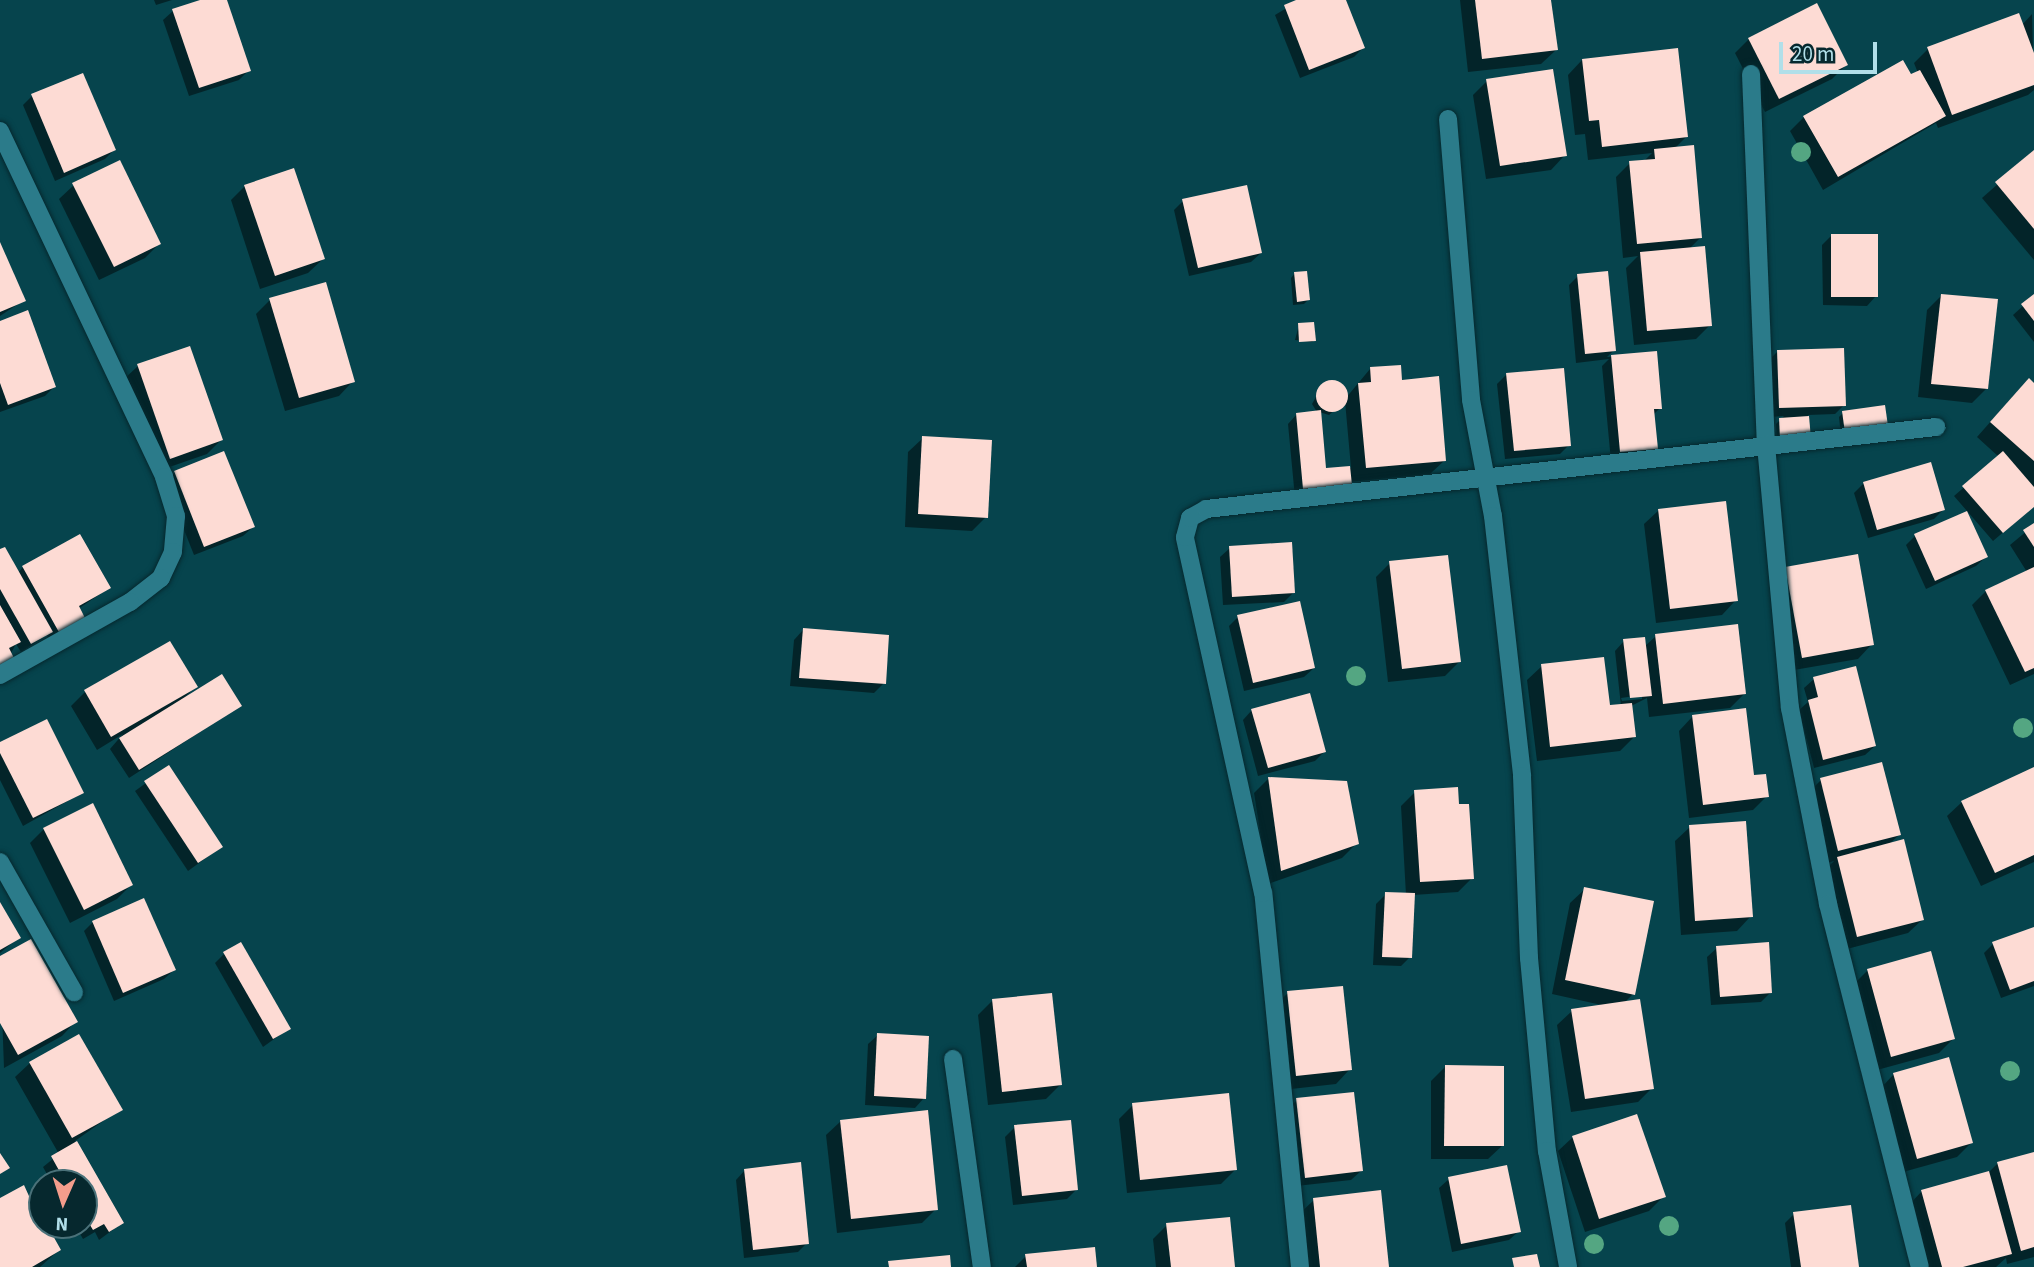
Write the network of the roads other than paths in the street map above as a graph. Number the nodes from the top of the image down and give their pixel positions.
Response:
1 (1751, 74) dead end
2 (1448, 119) dead end
3 (0, 131) edge
4 (1936, 427) dead end
5 (1766, 445) junction
6 (1485, 477) junction
7 (0, 675) edge
8 (0, 862) edge
9 (74, 992) dead end
10 (953, 1059) dead end
11 (982, 1267) edge
12 (1300, 1267) edge
13 (1568, 1267) edge
14 (1920, 1267) edge

1 - 5 street
2 - 6 street
3 - 7 street
4 - 5 street
5 - 6 street
5 - 14 street
6 - 12 street
6 - 13 street
8 - 9 street
10 - 11 street

